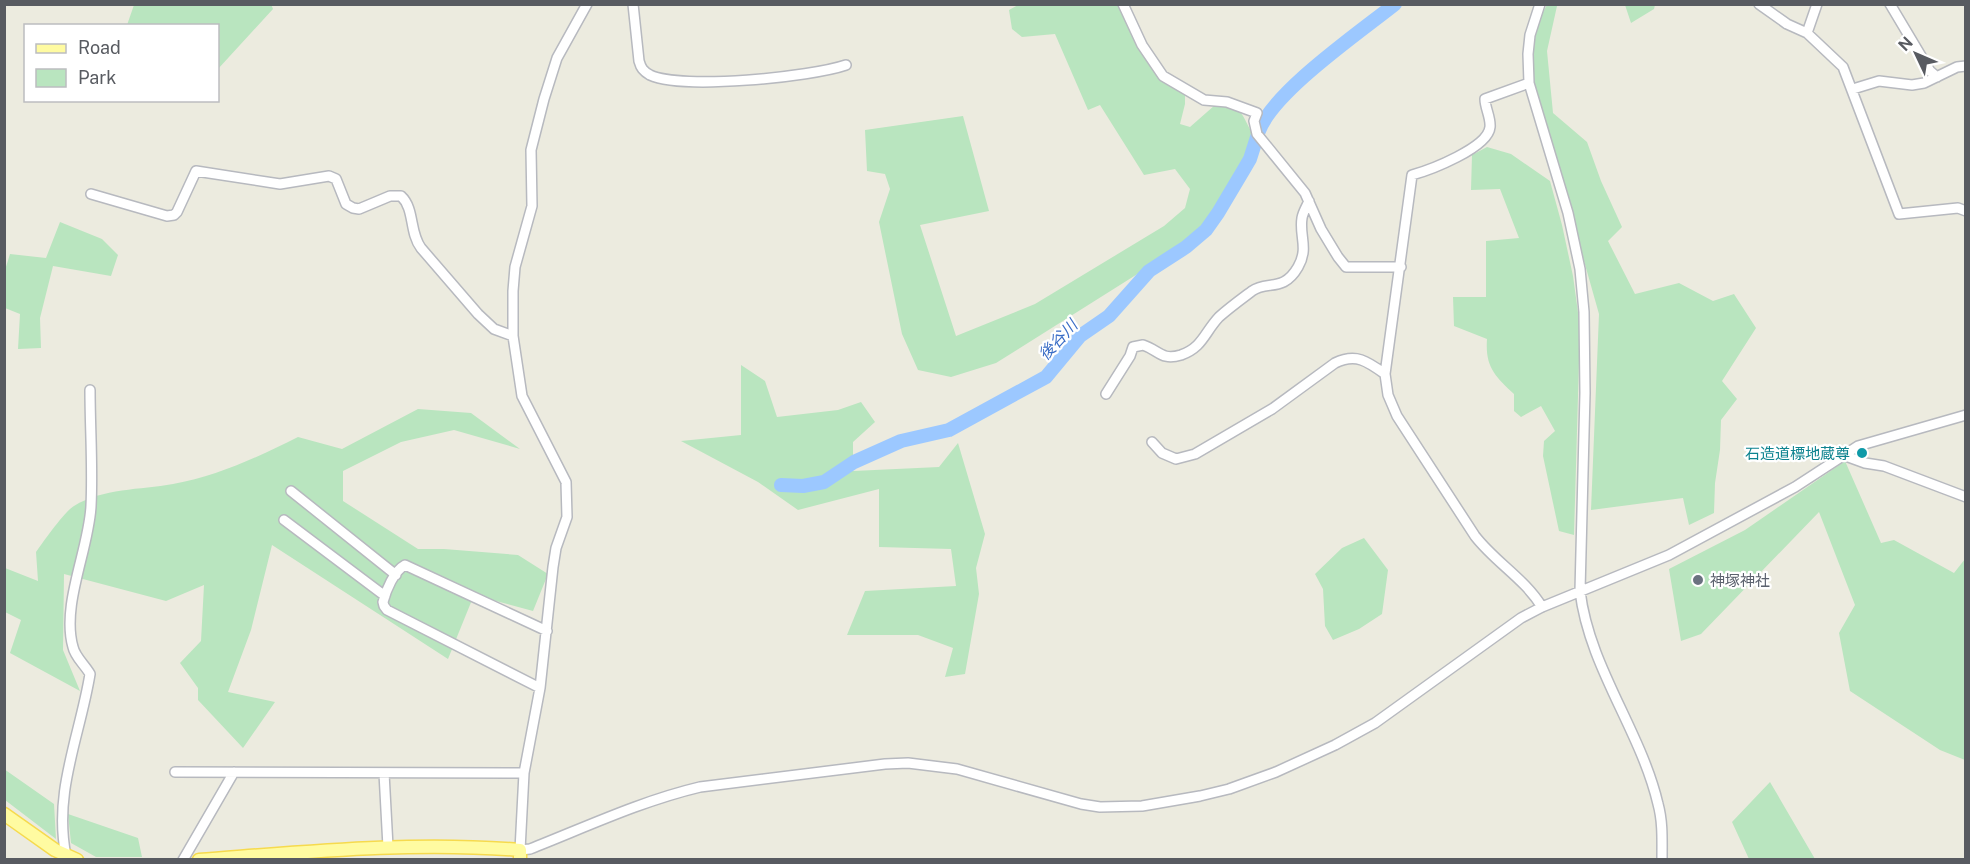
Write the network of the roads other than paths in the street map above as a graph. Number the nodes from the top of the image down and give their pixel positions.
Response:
1 (587, 4) edge
2 (633, 4) edge
3 (1123, 4) edge
4 (1540, 4) edge
5 (1760, 4) edge
6 (1817, 4) edge
7 (1890, 4) edge
8 (1808, 33) junction
9 (846, 66) dead end
10 (1965, 66) edge
11 (1937, 77) junction
12 (1529, 83) junction
13 (1853, 89) junction
14 (91, 194) dead end
15 (1309, 201) junction
16 (1965, 212) edge
17 (1401, 267) junction
18 (513, 336) junction
19 (1385, 374) junction
20 (90, 390) dead end
21 (1106, 394) dead end
22 (1965, 415) edge
23 (1152, 442) dead end
24 (1843, 455) junction
25 (291, 491) dead end
26 (1965, 497) edge
27 (284, 520) dead end
28 (396, 575) junction
29 (1580, 591) junction
30 (385, 596) junction
31 (1542, 607) junction
32 (547, 631) junction
33 (540, 688) junction
34 (175, 772) dead end
35 (234, 772) junction
36 (384, 773) junction
37 (524, 773) junction
38 (4, 814) edge
39 (388, 847) junction
40 (520, 855) edge
41 (71, 858) edge
42 (183, 860) edge
43 (199, 860) edge
44 (1662, 860) edge

1 - 18 street
2 - 9 street
3 - 15 street
4 - 12 street
5 - 8 street
6 - 8 street
7 - 11 street
8 - 13 street
10 - 11 street
11 - 13 street
12 - 17 street
12 - 29 street
13 - 16 street
14 - 18 street
15 - 17 street
15 - 21 street
17 - 19 street
18 - 32 street
19 - 23 street
19 - 31 street
20 - 41 street
22 - 24 street
24 - 26 street
24 - 29 street
25 - 28 street
27 - 30 street
28 - 30 street
28 - 32 street
29 - 31 street
29 - 44 street
30 - 33 street
31 - 40 street
32 - 33 street
33 - 37 street
34 - 35 street
35 - 36 street
35 - 42 street
36 - 37 street
36 - 39 street
37 - 40 street
38 - 41 main road
39 - 40 main road
39 - 43 main road

